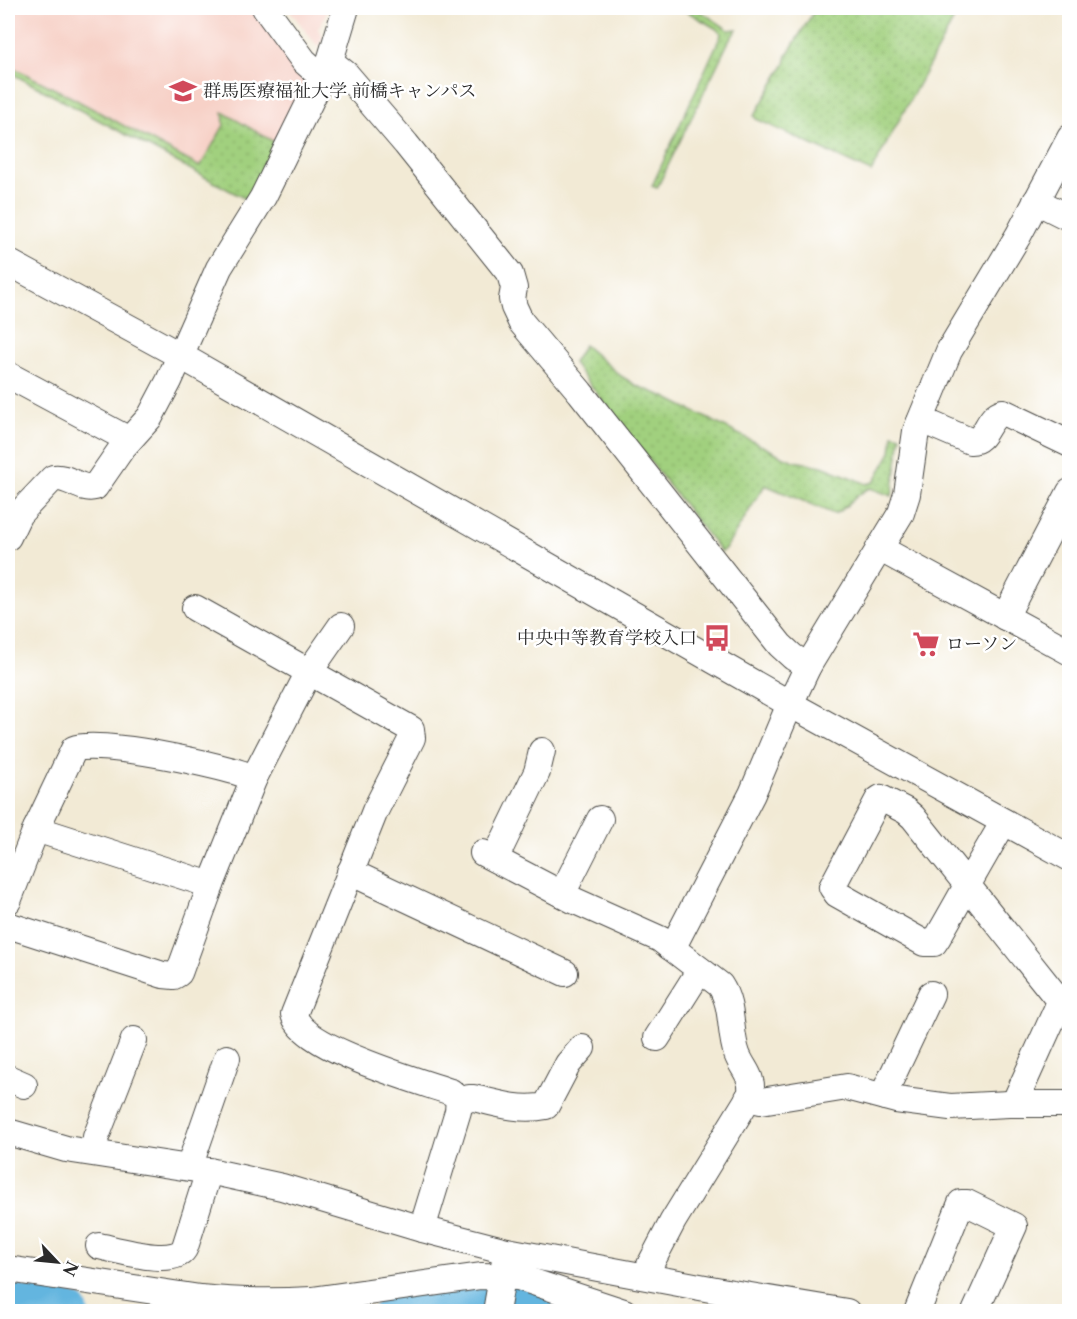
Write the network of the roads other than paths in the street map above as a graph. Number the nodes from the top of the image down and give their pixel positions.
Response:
1 (265, 8) edge
2 (346, 8) edge
3 (326, 68) junction
4 (1070, 138) edge
5 (1036, 201) junction
6 (1070, 218) edge
7 (8, 262) edge
8 (181, 356) junction
9 (8, 375) edge
10 (920, 422) junction
11 (128, 441) junction
12 (1070, 444) edge
13 (1067, 502) edge
14 (13, 511) edge
15 (8, 537) edge
16 (879, 548) junction
17 (195, 608) dead end
18 (1005, 617) junction
19 (341, 626) dead end
20 (1070, 652) edge
21 (808, 666) junction
22 (309, 672) junction
23 (790, 704) junction
24 (542, 751) dead end
25 (254, 778) junction
26 (600, 819) dead end
27 (1004, 822) junction
28 (36, 829) junction
29 (1066, 847) edge
30 (350, 872) junction
31 (211, 885) junction
32 (967, 886) junction
33 (562, 894) junction
34 (8, 901) edge
35 (8, 925) edge
36 (670, 947) junction
37 (700, 970) junction
38 (565, 974) dead end
39 (931, 994) dead end
40 (1065, 1008) edge
41 (657, 1038) dead end
42 (134, 1040) dead end
43 (582, 1048) dead end
44 (227, 1058) dead end
45 (885, 1097) junction
46 (748, 1098) junction
47 (459, 1104) junction
48 (1014, 1104) junction
49 (1070, 1104) edge
50 (8, 1132) edge
51 (94, 1152) junction
52 (200, 1170) junction
53 (422, 1229) junction
54 (99, 1246) dead end
55 (507, 1251) junction
56 (8, 1269) edge
57 (646, 1276) junction
58 (502, 1281) junction
59 (496, 1311) edge
60 (624, 1311) edge
61 (847, 1311) edge
62 (917, 1311) edge
63 (975, 1311) edge

1 - 3 street
2 - 3 street
3 - 8 street
3 - 21 street
4 - 5 street
5 - 6 street
5 - 10 street
7 - 8 street
8 - 11 street
8 - 23 street
9 - 11 street
10 - 12 street
10 - 16 street
11 - 14 street
13 - 18 street
14 - 15 street
16 - 18 street
16 - 21 street
17 - 22 street
18 - 20 street
19 - 22 street
21 - 23 street
22 - 25 street
22 - 30 street
23 - 27 street
23 - 36 street
24 - 33 street
25 - 28 street
25 - 31 street
26 - 33 street
27 - 29 street
27 - 32 street
28 - 31 street
28 - 34 street
30 - 38 street
30 - 47 street
31 - 35 street
32 - 32 street
32 - 40 street
33 - 36 street
36 - 37 street
37 - 41 street
37 - 46 street
39 - 45 street
40 - 48 street
42 - 51 street
43 - 47 street
44 - 52 street
45 - 46 street
45 - 48 street
46 - 57 street
47 - 53 street
48 - 49 street
50 - 51 street
51 - 52 street
52 - 53 street
52 - 54 street
53 - 55 street
55 - 57 street
55 - 58 street
56 - 58 street
57 - 61 street
58 - 59 street
58 - 60 street
62 - 63 street

